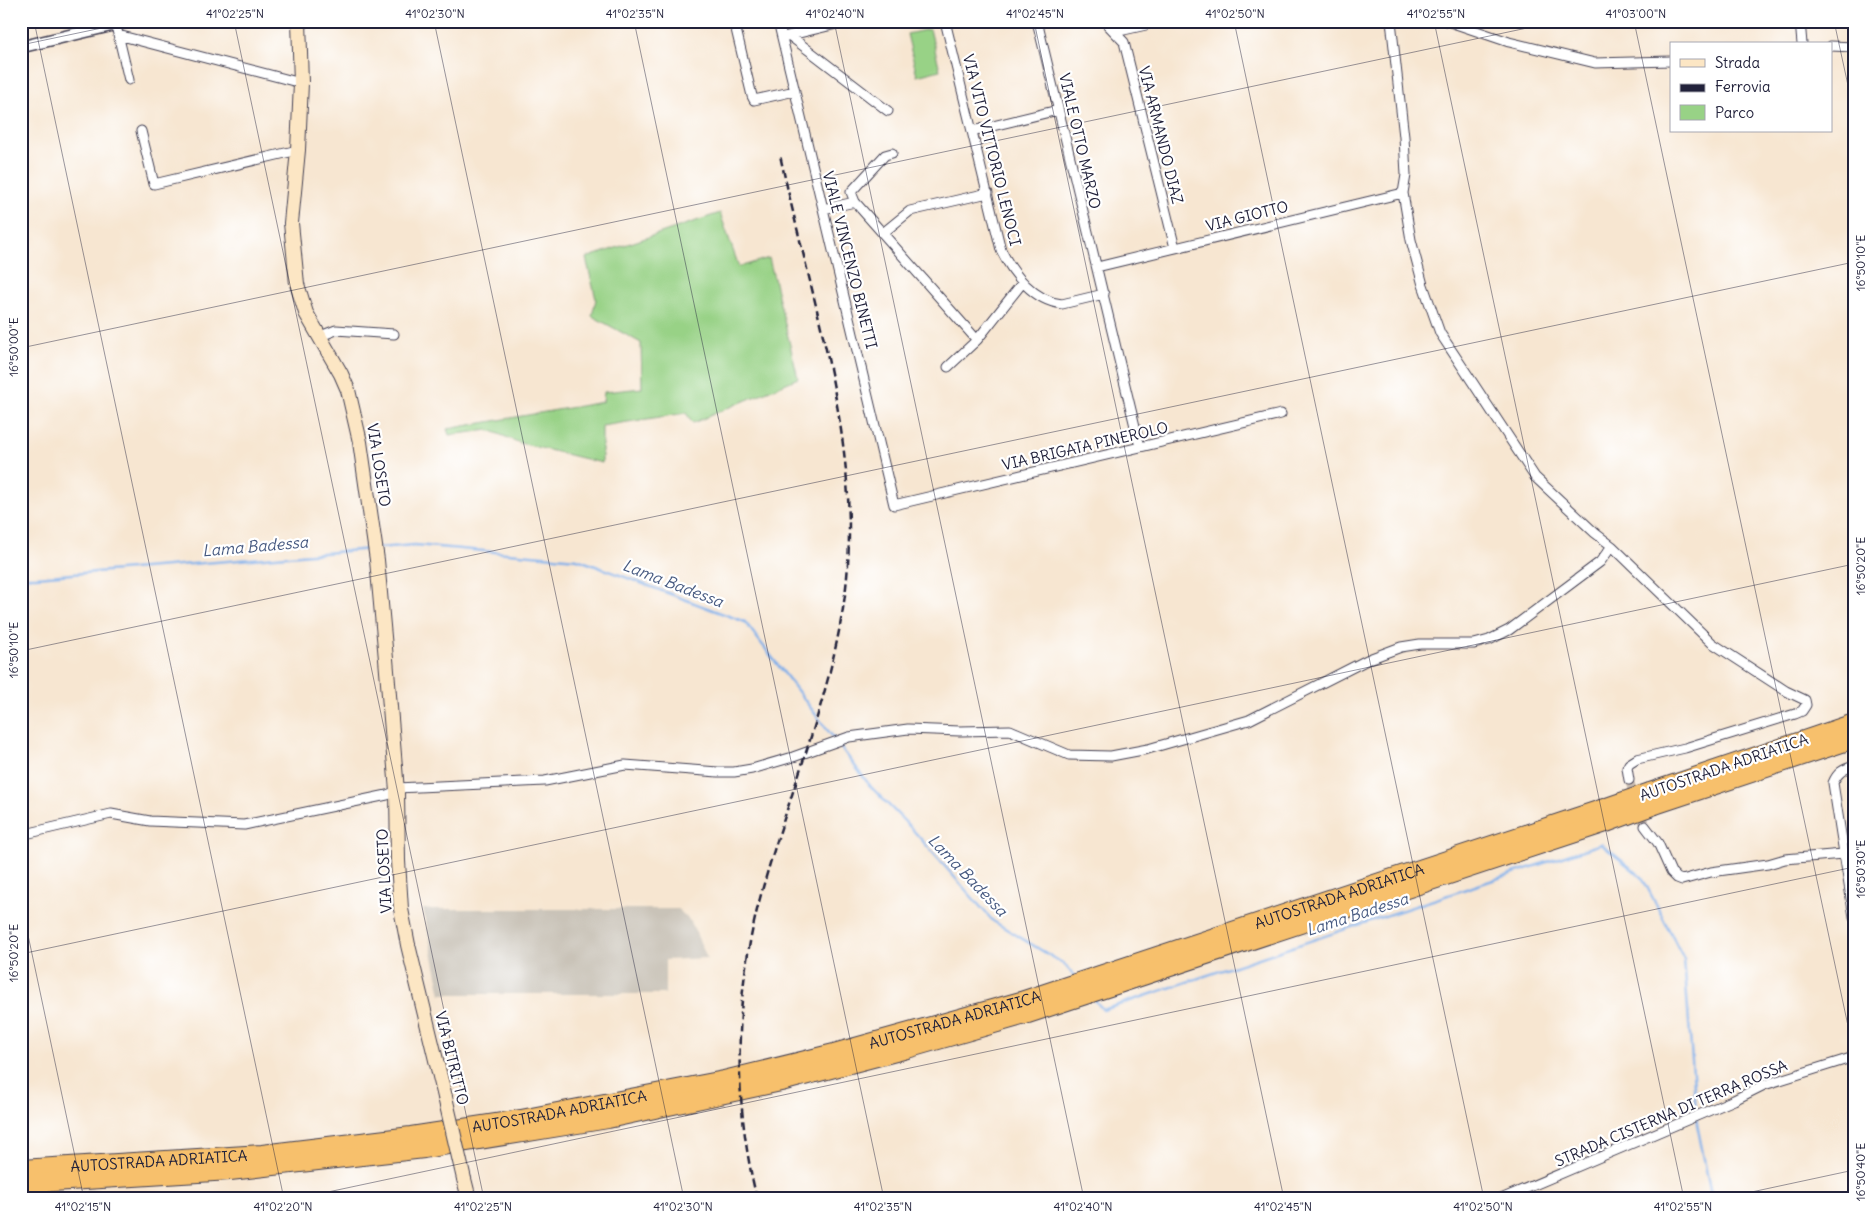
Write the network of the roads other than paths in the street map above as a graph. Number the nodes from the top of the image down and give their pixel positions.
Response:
1 (130, 21) edge
2 (299, 21) edge
3 (734, 21) edge
4 (778, 21) edge
5 (849, 21) edge
6 (945, 21) edge
7 (1037, 21) edge
8 (1104, 21) edge
9 (1145, 21) edge
10 (1391, 21) edge
11 (1447, 21) edge
12 (1800, 21) edge
13 (116, 30) junction
14 (1115, 32) junction
15 (786, 37) junction
16 (1802, 42) edge
17 (1832, 46) edge
18 (21, 47) edge
19 (1854, 47) edge
20 (1670, 61) edge
21 (129, 80) dead end
22 (301, 83) junction
23 (795, 91) junction
24 (888, 110) dead end
25 (1058, 110) junction
26 (972, 131) junction
27 (141, 132) dead end
28 (298, 150) junction
29 (892, 153) dead end
30 (988, 193) junction
31 (1403, 193) junction
32 (855, 202) junction
33 (824, 209) junction
34 (883, 234) junction
35 (1175, 248) junction
36 (1097, 267) junction
37 (1023, 282) junction
38 (1104, 294) junction
39 (394, 334) dead end
40 (318, 337) junction
41 (977, 340) junction
42 (948, 367) dead end
43 (1281, 414) dead end
44 (1140, 447) junction
45 (894, 504) joint
46 (1612, 546) junction
47 (1854, 723) edge
48 (1854, 739) edge
49 (1854, 766) edge
50 (1628, 780) tunnel mouth
51 (397, 790) junction
52 (1652, 799) junction
53 (1645, 826) tunnel mouth
54 (21, 835) edge
55 (1843, 854) junction
56 (1854, 917) edge
57 (404, 926) joint
58 (1023, 1008) junction
59 (1854, 1057) edge
60 (21, 1169) edge
61 (21, 1184) edge
62 (469, 1199) edge
63 (1501, 1199) edge

1 - 13 street
2 - 22 main road, VIA LOSETO
3 - 23 street
4 - 15 street, VIALE VINCENZO BINETTI
5 - 15 street
6 - 26 street, VIA VITO VITTORIO LENOCI
7 - 25 street, VIALE OTTO MARZO
8 - 14 street, VIA ARMANDO DIAZ
9 - 14 street
10 - 31 street
11 - 20 street
12 - 16 street
13 - 18 street
13 - 21 street
13 - 22 street
14 - 35 street, VIA ARMANDO DIAZ
15 - 23 street, VIALE VINCENZO BINETTI
15 - 24 street
17 - 19 street
22 - 28 main road, VIA LOSETO
23 - 33 street, VIALE VINCENZO BINETTI
25 - 26 street
25 - 36 street, VIALE OTTO MARZO
26 - 30 street, VIA VITO VITTORIO LENOCI
27 - 28 street
28 - 40 main road, VIA LOSETO
29 - 32 street
30 - 34 street
30 - 37 street, VIA VITO VITTORIO LENOCI
31 - 35 street, VIA GIOTTO
31 - 46 street
32 - 33 street
32 - 34 street
33 - 45 street, VIALE VINCENZO BINETTI
34 - 41 street
35 - 36 street, VIA GIOTTO
36 - 38 street, VIALE OTTO MARZO
37 - 38 street, VIA VITO VITTORIO LENOCI
37 - 41 street
38 - 44 street, VIALE OTTO MARZO
39 - 40 street
40 - 51 main road, VIA LOSETO
41 - 42 street
43 - 44 street, VIA BRIGATA PINEROLO
44 - 45 street, VIA BRIGATA PINEROLO
46 - 50 street
46 - 51 street
47 - 52 highway, AUTOSTRADA ADRIATICA
48 - 52 highway, AUTOSTRADA ADRIATICA
49 - 55 street
51 - 54 street
51 - 57 main road, VIA LOSETO
52 - 58 highway, AUTOSTRADA ADRIATICA, bridge
53 - 55 street
55 - 56 street
57 - 62 main road, VIA BITRITTO, bridge
58 - 60 highway, AUTOSTRADA ADRIATICA
58 - 61 highway, AUTOSTRADA ADRIATICA
59 - 63 street, STRADA CISTERNA DI TERRA ROSSA

